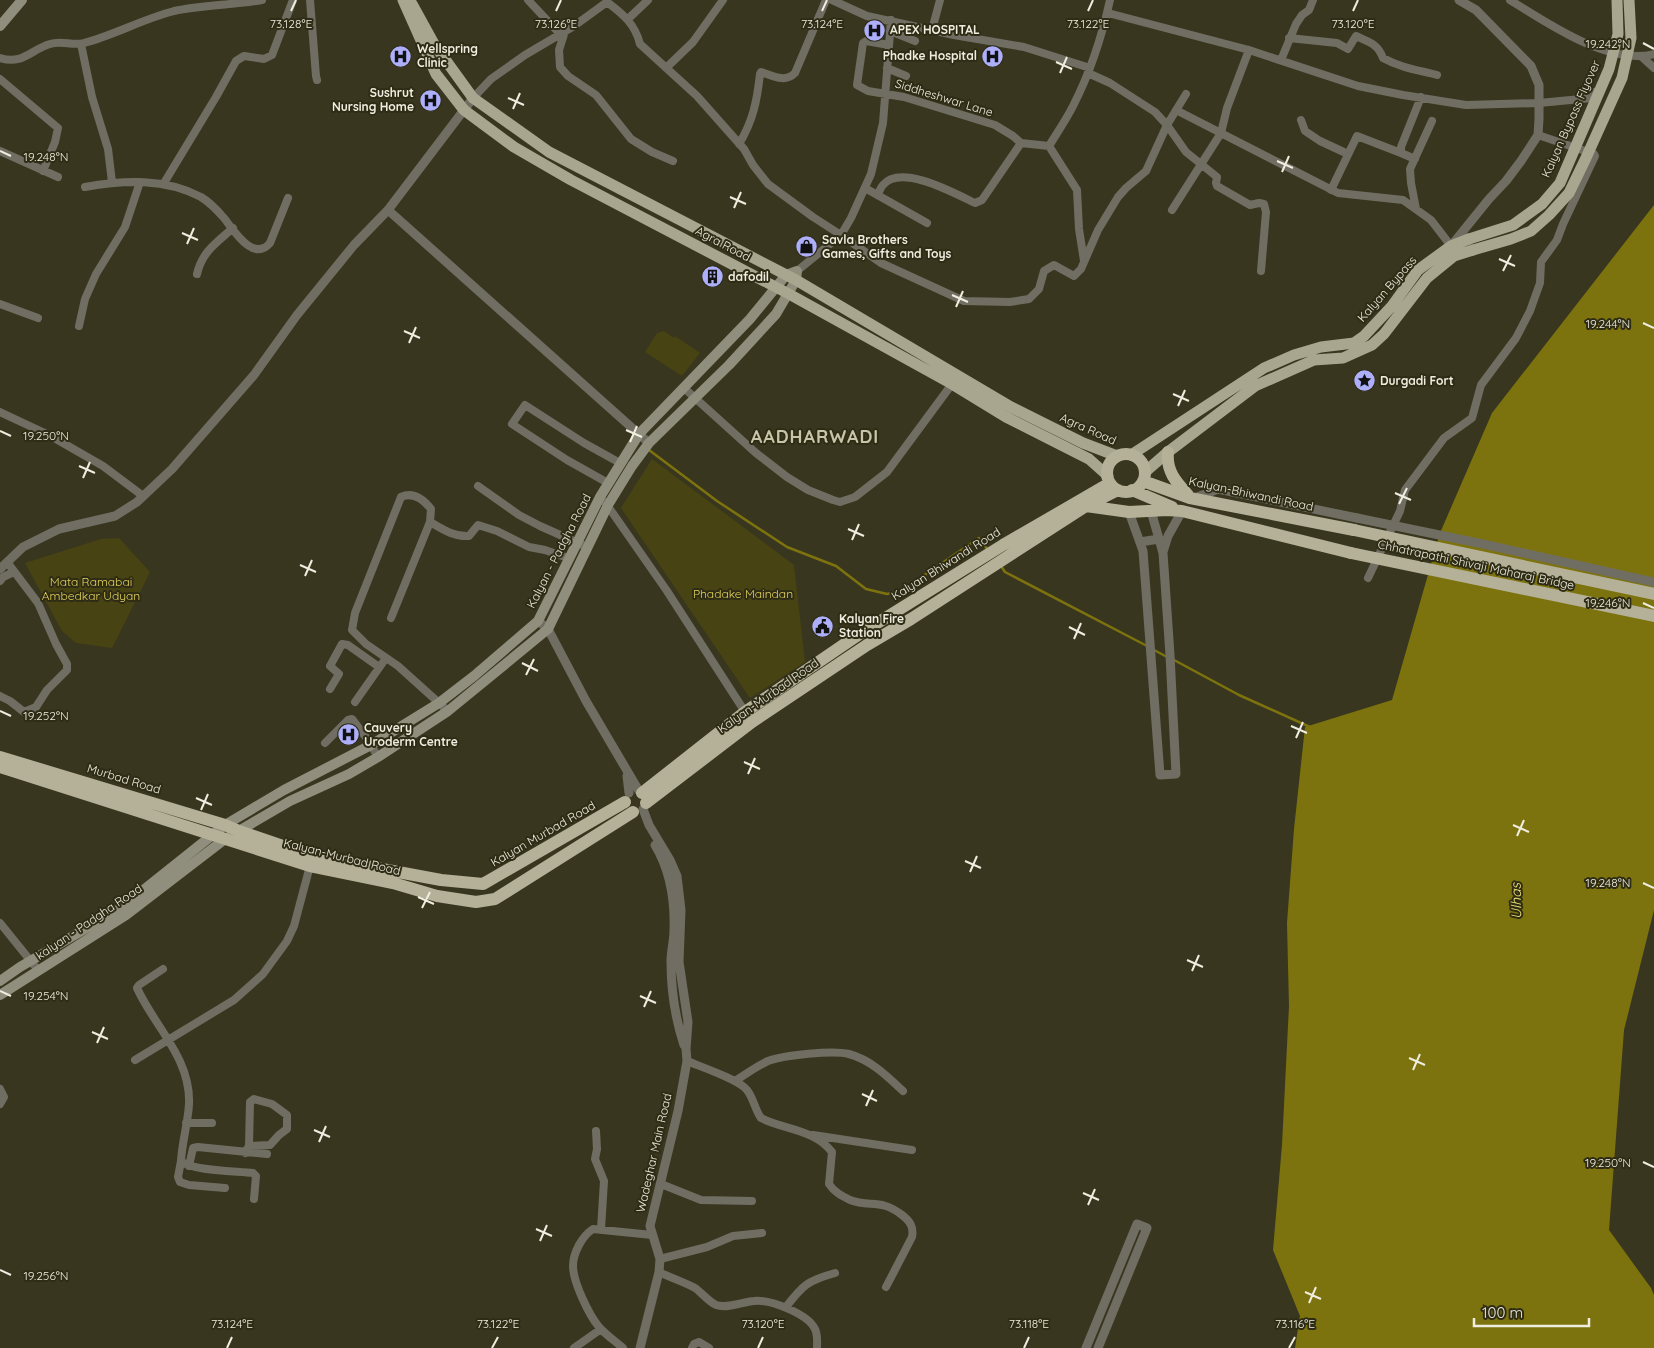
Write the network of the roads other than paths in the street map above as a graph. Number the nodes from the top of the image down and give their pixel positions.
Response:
1 (22, 0) edge
2 (262, 0) edge
3 (293, 0) edge
4 (310, 0) edge
5 (403, 0) edge
6 (410, 0) edge
7 (528, 0) edge
8 (648, 0) edge
9 (723, 0) edge
10 (826, 0) edge
11 (832, 0) edge
12 (940, 0) edge
13 (1110, 0) edge
14 (1312, 0) edge
15 (1458, 0) edge
16 (1510, 0) edge
17 (1617, 0) edge
18 (1629, 0) edge
19 (607, 1) edge
20 (1108, 14) junction
21 (628, 19) junction
22 (890, 20) junction
23 (0, 26) edge
24 (932, 30) junction
25 (890, 31) junction
26 (562, 33) junction
27 (1289, 38) junction
28 (915, 41) dead end
29 (81, 44) junction
30 (889, 45) junction
31 (1249, 50) junction
32 (1611, 52) junction
33 (1654, 54) edge
34 (1642, 57) junction
35 (0, 58) edge
36 (1281, 60) junction
37 (666, 68) junction
38 (887, 68) junction
39 (1654, 68) edge
40 (1089, 71) junction
41 (1438, 75) dead end
42 (906, 76) dead end
43 (0, 79) edge
44 (317, 80) dead end
45 (886, 92) junction
46 (1186, 94) dead end
47 (473, 98) junction
48 (1420, 98) junction
49 (1592, 98) junction
50 (1539, 103) junction
51 (464, 110) junction
52 (1176, 110) junction
53 (1301, 120) dead end
54 (1432, 121) dead end
55 (1168, 124) junction
56 (1221, 133) junction
57 (1538, 135) junction
58 (739, 144) junction
59 (1021, 144) junction
60 (1572, 145) junction
61 (1050, 146) junction
62 (0, 151) edge
63 (1401, 153) junction
64 (1348, 154) junction
65 (1415, 159) junction
66 (673, 161) dead end
67 (1201, 164) junction
68 (43, 171) junction
69 (58, 177) dead end
70 (112, 182) junction
71 (140, 182) junction
72 (164, 183) junction
73 (85, 186) dead end
74 (865, 188) junction
75 (1331, 190) junction
76 (878, 195) junction
77 (288, 198) dead end
78 (1537, 204) dead end
79 (1416, 209) junction
80 (388, 210) junction
81 (1172, 210) dead end
82 (927, 223) dead end
83 (233, 228) junction
84 (841, 234) junction
85 (1471, 245) junction
86 (1452, 251) junction
87 (1084, 262) junction
88 (1261, 271) dead end
89 (197, 274) dead end
90 (793, 275) junction
91 (776, 287) junction
92 (789, 294) junction
93 (0, 304) edge
94 (38, 318) dead end
95 (79, 326) dead end
96 (718, 353) junction
97 (728, 365) junction
98 (952, 384) junction
99 (684, 388) junction
100 (694, 398) junction
101 (0, 412) edge
102 (639, 434) junction
103 (649, 443) junction
104 (1168, 452) junction
105 (1131, 455) junction
106 (1117, 456) junction
107 (620, 463) junction
108 (1144, 477) junction
109 (608, 482) junction
110 (1112, 483) junction
111 (478, 486) dead end
112 (1132, 490) junction
113 (143, 496) junction
114 (600, 497) junction
115 (1193, 498) junction
116 (608, 505) junction
117 (1086, 506) junction
118 (1151, 511) junction
119 (1129, 512) junction
120 (1185, 512) junction
121 (430, 522) junction
122 (1355, 524) junction
123 (1159, 539) junction
124 (576, 542) junction
125 (1140, 542) junction
126 (587, 547) junction
127 (1007, 550) junction
128 (1163, 553) junction
129 (568, 558) junction
130 (7, 562) junction
131 (0, 569) edge
132 (14, 572) junction
133 (1368, 578) dead end
134 (0, 581) edge
135 (1654, 582) edge
136 (1654, 594) edge
137 (1654, 616) edge
138 (391, 618) dead end
139 (911, 619) joint
140 (538, 621) junction
141 (548, 629) junction
142 (352, 630) junction
143 (345, 644) junction
144 (386, 658) junction
145 (379, 667) junction
146 (330, 689) dead end
147 (0, 696) edge
148 (355, 702) dead end
149 (439, 703) junction
150 (448, 711) junction
151 (749, 714) junction
152 (325, 743) dead end
153 (371, 745) junction
154 (0, 757) edge
155 (378, 757) junction
156 (0, 767) edge
157 (37, 773) junction
158 (284, 790) junction
159 (290, 801) junction
160 (637, 802) junction
161 (225, 825) junction
162 (239, 831) junction
163 (212, 834) junction
164 (225, 839) junction
165 (311, 861) junction
166 (124, 911) junction
167 (0, 923) edge
168 (79, 939) junction
169 (31, 961) junction
170 (675, 962) junction
171 (163, 969) dead end
172 (38, 970) junction
173 (0, 981) edge
174 (0, 996) edge
175 (688, 1022) junction
176 (677, 1023) junction
177 (168, 1040) junction
178 (686, 1049) junction
179 (135, 1060) dead end
180 (687, 1061) junction
181 (735, 1081) junction
182 (0, 1089) edge
183 (903, 1091) dead end
184 (0, 1104) edge
185 (186, 1123) junction
186 (212, 1123) dead end
187 (596, 1131) dead end
188 (811, 1135) junction
189 (182, 1142) junction
190 (194, 1148) junction
191 (247, 1149) junction
192 (912, 1150) dead end
193 (267, 1154) dead end
194 (181, 1162) junction
195 (189, 1166) junction
196 (661, 1184) junction
197 (225, 1188) dead end
198 (254, 1199) dead end
199 (752, 1201) dead end
200 (601, 1229) junction
201 (762, 1233) dead end
202 (652, 1235) junction
203 (660, 1259) junction
204 (660, 1272) junction
205 (834, 1273) dead end
206 (886, 1287) dead end
207 (786, 1308) junction
208 (601, 1329) junction
209 (574, 1348) edge
210 (623, 1348) edge
211 (640, 1348) edge
212 (692, 1348) edge
213 (709, 1348) edge
214 (817, 1348) edge
215 (1086, 1348) edge
216 (1098, 1348) edge

1 - 23 main road
2 - 29 street
3 - 72 street
4 - 44 street
5 - 51 main road, Agra Road
6 - 47 main road, Agra Road
7 - 26 street
8 - 21 street
9 - 37 street
10 - 58 street
11 - 22 street
12 - 24 street
13 - 20 street
14 - 27 street
15 - 50 street
16 - 32 street
17 - 85 main road, Kalyan Bypass Flyover, bridge
18 - 85 main road, Kalyan Bypass Flyover, bridge
19 - 21 street
19 - 26 street
20 - 31 street
20 - 40 street
21 - 37 street
22 - 24 street
22 - 25 street
24 - 40 street
25 - 28 street
25 - 30 street
26 - 47 street
26 - 66 street
27 - 36 street
27 - 41 street
29 - 35 street
29 - 70 street
30 - 38 street
30 - 45 street, Siddheshwar Lane
31 - 36 street
31 - 56 street
32 - 34 street
32 - 49 street
33 - 34 street
34 - 39 street
36 - 48 street
37 - 58 street
38 - 42 street
38 - 45 street
40 - 55 street
40 - 61 street
43 - 68 street
45 - 59 street, Siddheshwar Lane
45 - 74 street
46 - 52 street
47 - 51 street
47 - 90 main road, Agra Road
48 - 50 street
48 - 63 street
49 - 50 street
49 - 60 street
50 - 57 street
51 - 80 street
51 - 91 main road, Agra Road
52 - 55 street
52 - 56 street
53 - 64 street
54 - 65 street
55 - 67 street
55 - 87 street
56 - 67 street
56 - 75 street
57 - 60 street
57 - 86 street
58 - 84 street
59 - 61 street
59 - 76 street
60 - 78 street
60 - 133 street
61 - 87 street
62 - 68 street
63 - 64 street
63 - 65 street
64 - 75 street
65 - 79 street
67 - 81 street
67 - 88 street
68 - 69 street
70 - 71 street
70 - 73 street
71 - 72 street
71 - 95 street
72 - 83 street
74 - 76 street
74 - 84 street
75 - 79 street
76 - 82 street
77 - 83 street
79 - 86 street
80 - 102 street
80 - 113 street
83 - 89 street
84 - 87 street
84 - 90 street
85 - 86 main road, Kalyan Bypass Flyover
86 - 104 main road, Kalyan Bypass
86 - 105 main road, Kalyan Bypass
90 - 91 main road, Kalyan - Padgha Road
90 - 92 main road, Kalyan - Padgha Road
90 - 106 main road, Agra Road
91 - 92 main road, Agra Road
91 - 96 main road, Kalyan - Padgha Road
92 - 97 main road, Kalyan - Padgha Road
92 - 98 main road, Agra Road
93 - 94 street
96 - 97 main road
96 - 99 main road, Kalyan - Padgha Road
97 - 100 main road, Kalyan - Padgha Road
98 - 100 street
98 - 110 main road, Agra Road
99 - 100 street
99 - 102 main road, Kalyan - Padgha Road
100 - 103 main road, Kalyan - Padgha Road
101 - 113 street
102 - 103 street
102 - 107 main road, Kalyan - Padgha Road
103 - 116 main road, Kalyan - Padgha Road
104 - 108 main road, Kalyan Bypass
104 - 115 highway
105 - 106 highway
105 - 108 highway
106 - 110 highway
107 - 109 main road, Kalyan - Padgha Road
107 - 109 street
108 - 112 highway
108 - 115 highway, Kalyan-Bhiwandi Road
109 - 114 main road, Kalyan - Padgha Road
110 - 112 highway
110 - 117 highway, Kalyan Bhiwandi Road
110 - 127 highway, Kalyan Bhiwandi Road
111 - 124 street
112 - 120 highway
113 - 130 street
114 - 116 street
114 - 124 main road, Kalyan - Padgha Road
115 - 122 highway, Kalyan-Bhiwandi Road
116 - 126 main road, Kalyan - Padgha Road
116 - 151 street
117 - 119 highway
117 - 127 highway, Kalyan Bhiwandi Road
118 - 119 highway
118 - 120 highway
118 - 123 street
119 - 125 street
120 - 128 street
120 - 137 highway, Chhatrapathi Shivaji Maharaj Bridge, bridge
121 - 129 street
121 - 138 street
121 - 142 street
122 - 135 street, bridge
122 - 136 highway, Chhatrapathi Shivaji Maharaj Bridge, bridge
123 - 125 street
123 - 128 street
124 - 126 street
124 - 129 main road, Kalyan - Padgha Road
125 - 128 street
126 - 141 main road, Kalyan - Padgha Road
127 - 139 highway, Kalyan Bhiwandi Road
127 - 151 highway, Kalyan Bhiwandi Road
129 - 140 main road, Kalyan - Padgha Road
130 - 131 street
130 - 132 street
132 - 134 street
132 - 147 street
139 - 151 highway, Kalyan-Murbad Road
140 - 141 street
140 - 149 main road, Kalyan - Padgha Road
141 - 150 main road, Kalyan - Padgha Road
141 - 160 street, Wadeghar Main Road
142 - 143 street
142 - 144 street
143 - 145 street
143 - 146 street
144 - 145 street
144 - 149 street
145 - 148 street
149 - 150 street
149 - 153 main road, Kalyan - Padgha Road
150 - 155 main road, Kalyan - Padgha Road
151 - 160 highway, Kalyan-Murbad Road
152 - 153 street
153 - 155 street
153 - 158 main road, Kalyan - Padgha Road
154 - 157 highway, Murbad Road
155 - 159 main road, Kalyan - Padgha Road
156 - 157 highway, Kalyan-Murbad Road
157 - 161 highway, Murbad Road
157 - 163 highway, Kalyan-Murbad Road
158 - 159 main road
158 - 161 main road, Kalyan - Padgha Road
159 - 162 main road, Kalyan - Padgha Road
160 - 165 highway, Kalyan Murbad Road
160 - 165 highway, Kalyan-Murbad Road
160 - 170 street, Wadeghar Main Road
161 - 162 highway, Murbad Road
161 - 163 main road, Kalyan - Padgha Road
162 - 164 main road, kalyan - Padgha Road
162 - 165 highway, Kalyan Murbad Road
163 - 164 highway, Kalyan-Murbad Road
163 - 166 main road, Kalyan - Padgha Road
164 - 165 highway, Kalyan-Murbad Road
164 - 166 main road, kalyan - Padgha Road
165 - 177 street
166 - 168 main road, kalyan - Padgha Road
167 - 169 street
168 - 169 main road
168 - 172 main road, kalyan - Padgha Road
169 - 172 street
169 - 173 main road
170 - 175 street, Wadeghar Main Road
170 - 176 street, Wadeghar Main Road
171 - 177 street
172 - 174 main road, kalyan - Padgha Road
175 - 176 street
175 - 178 street, Wadeghar Main Road
176 - 178 street, Wadeghar Main Road
177 - 179 street
177 - 185 street
178 - 180 street, Wadeghar Main Road
180 - 181 street
180 - 196 street, Wadeghar Main Road
181 - 183 street
181 - 188 street
182 - 184 street
185 - 186 street
185 - 189 street
187 - 200 street
188 - 192 street
188 - 206 street
189 - 190 street
189 - 194 street
190 - 191 street
190 - 195 street
191 - 191 street
191 - 193 street
194 - 195 street
194 - 197 street
195 - 198 street
196 - 199 street
196 - 202 street, Wadeghar Main Road
200 - 202 street
200 - 208 street
201 - 203 street
202 - 203 street, Wadeghar Main Road
203 - 204 street, Wadeghar Main Road
204 - 207 street
204 - 211 street, Wadeghar Main Road
205 - 207 street
207 - 214 street
208 - 209 street
208 - 210 street
212 - 213 street
215 - 216 street

